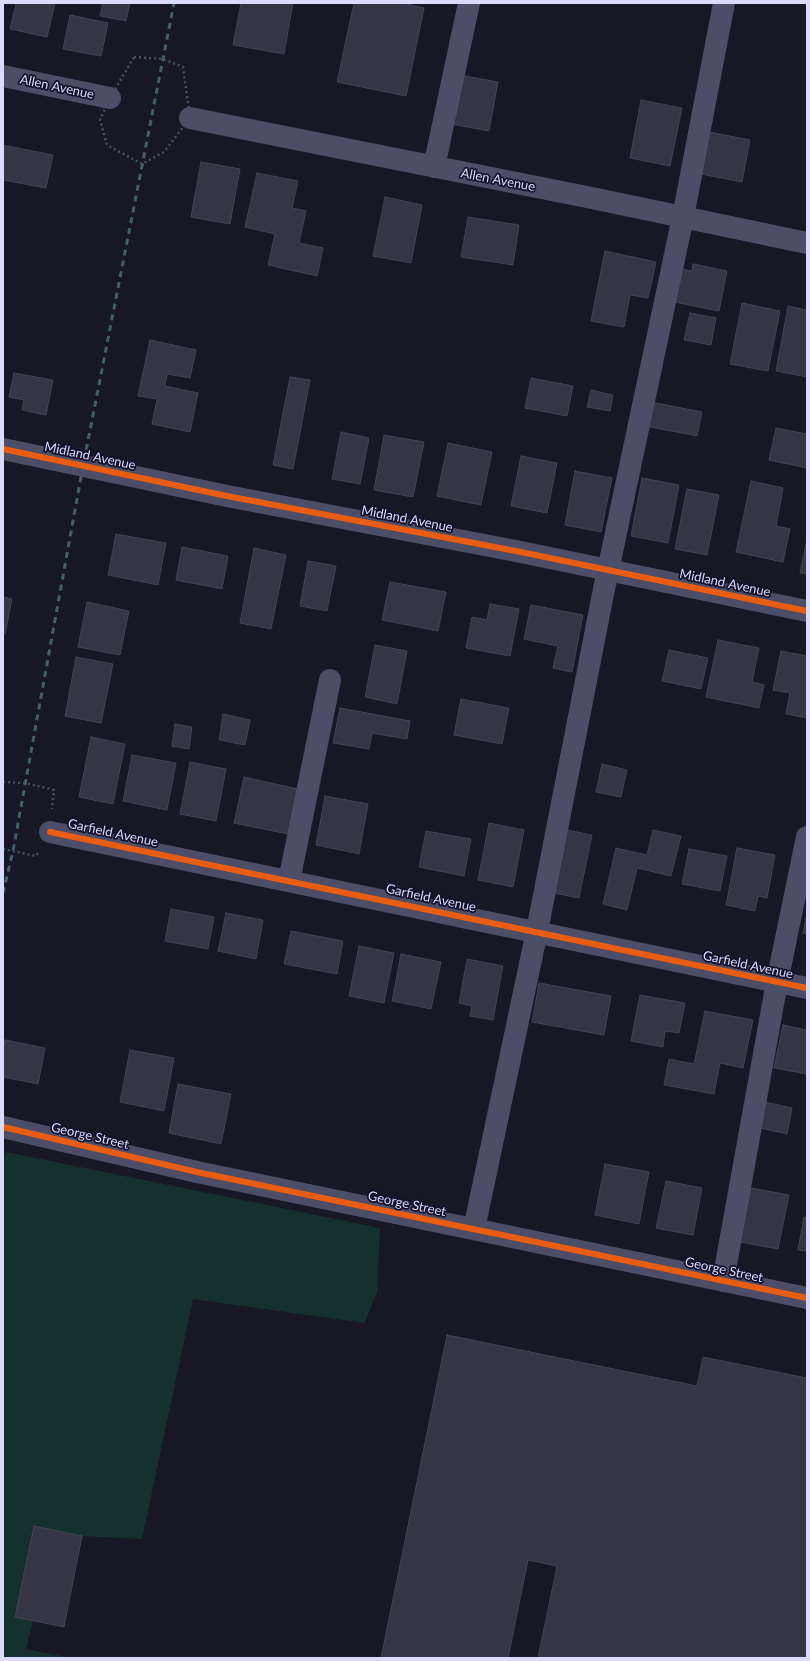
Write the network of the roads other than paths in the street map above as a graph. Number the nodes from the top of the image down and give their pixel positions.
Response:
1 (469, 3) edge
2 (724, 3) edge
3 (3, 76) edge
4 (110, 98) road end
5 (190, 118) road end
6 (434, 167) junction
7 (683, 217) junction
8 (807, 243) edge
9 (3, 449) edge
10 (608, 570) junction
11 (807, 611) edge
12 (330, 680) dead end
13 (50, 832) road end
14 (807, 837) edge
15 (289, 881) junction
16 (537, 932) junction
17 (777, 982) junction
18 (807, 988) edge
19 (3, 1127) edge
20 (474, 1229) junction
21 (723, 1281) junction
22 (807, 1298) edge

1 - 6 street
2 - 7 street
3 - 4 street, Allen Avenue
5 - 6 street, Allen Avenue
6 - 7 street, Allen Avenue
7 - 8 street, Allen Avenue
7 - 10 street
9 - 10 street, Midland Avenue
10 - 11 street, Midland Avenue
10 - 16 street
12 - 15 street
13 - 15 street, Garfield Avenue
14 - 17 street
15 - 16 street, Garfield Avenue
16 - 17 street, Garfield Avenue
16 - 20 street
17 - 18 street, Garfield Avenue
17 - 21 street
19 - 20 street, George Street
20 - 21 street, George Street
21 - 22 street, George Street

